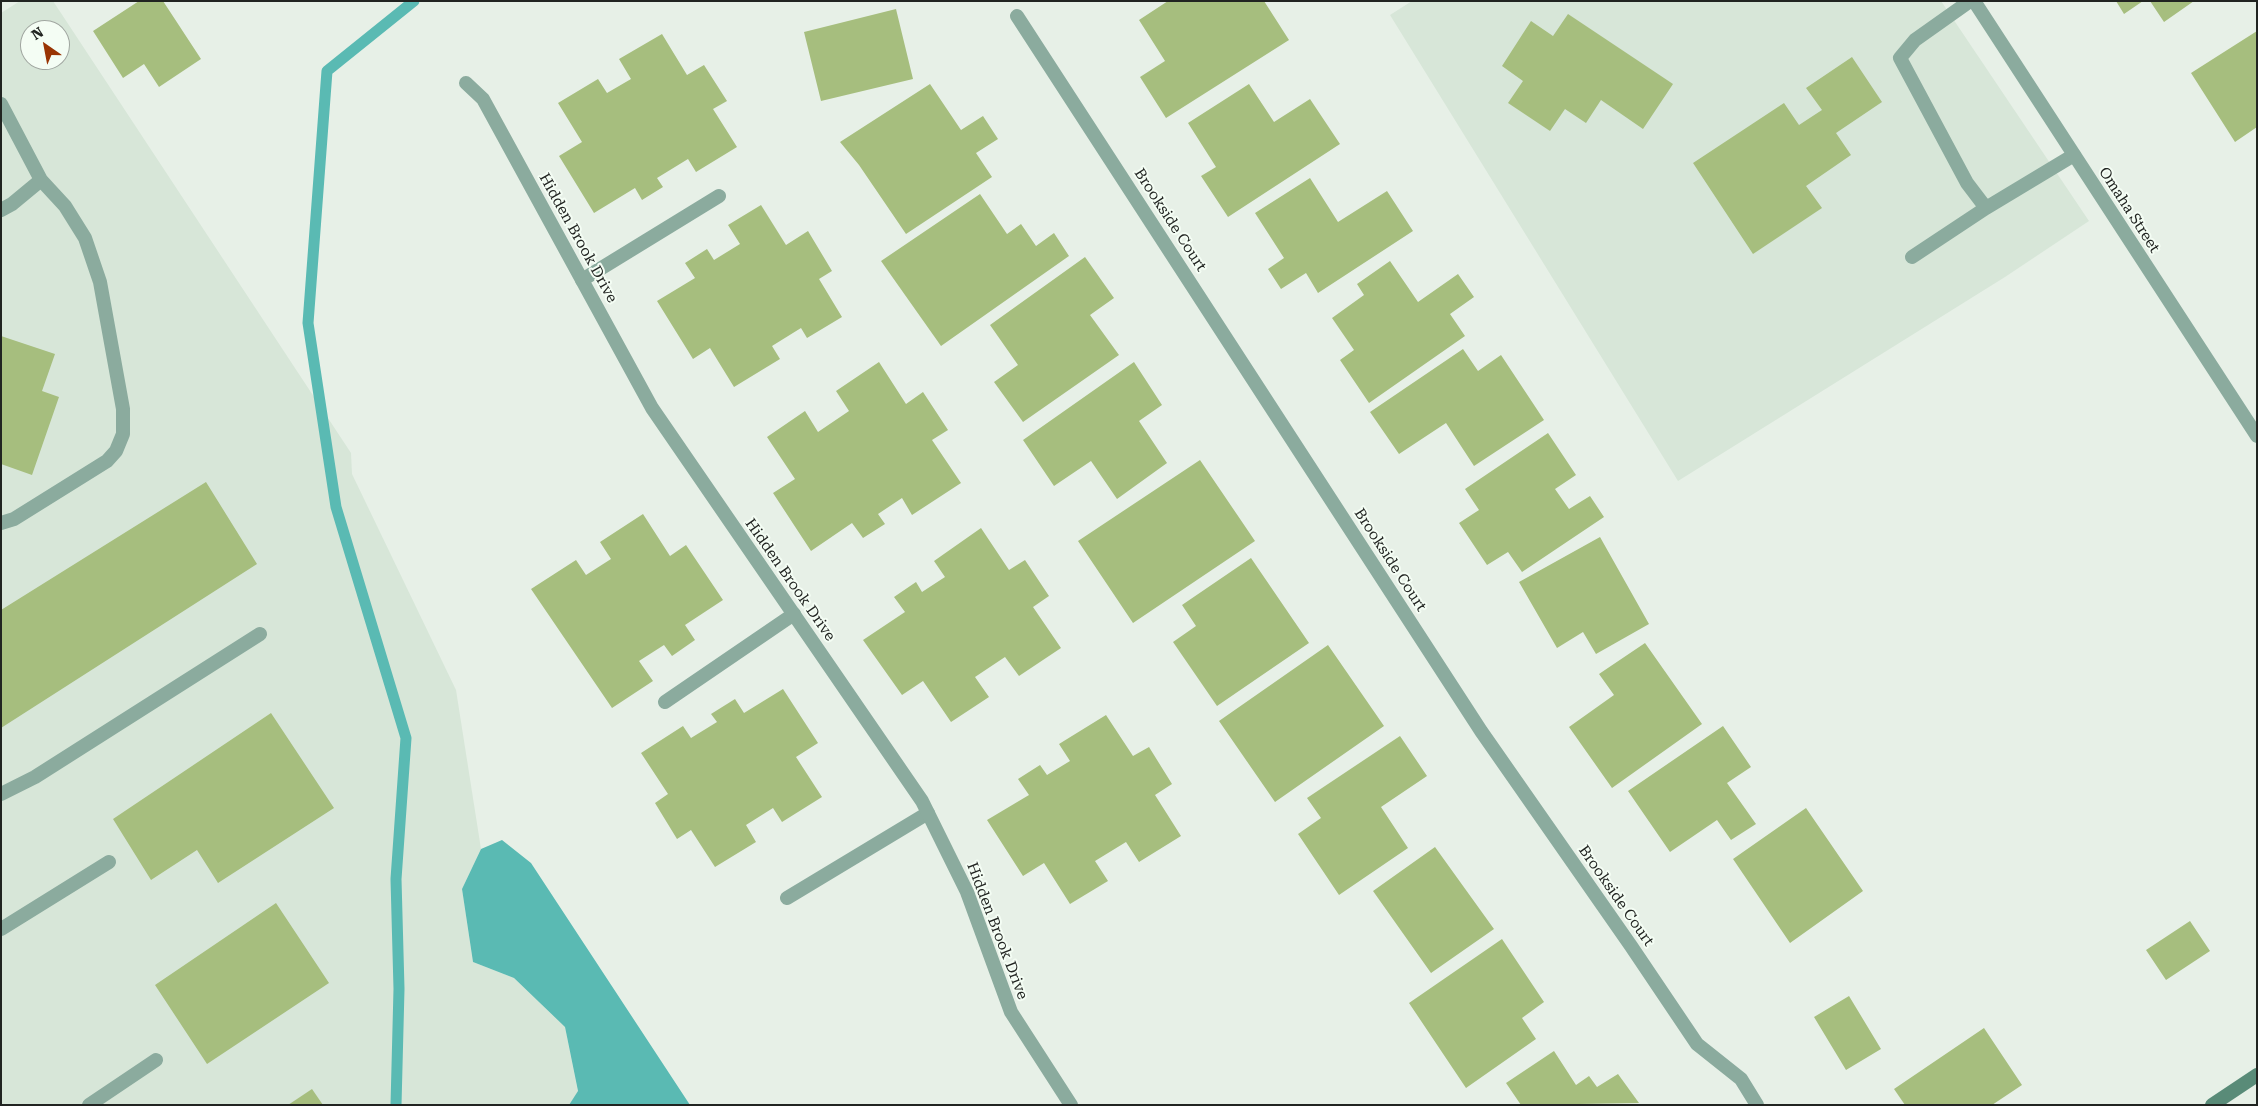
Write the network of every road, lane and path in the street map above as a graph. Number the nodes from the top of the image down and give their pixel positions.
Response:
1 (1970, 1) edge
2 (1974, 1) edge
3 (1017, 16) dead end
4 (466, 83) dead end
5 (1, 104) edge
6 (2074, 155) junction
7 (41, 180) junction
8 (719, 196) dead end
9 (1986, 208) junction
10 (1, 210) edge
11 (1912, 257) dead end
12 (582, 280) junction
13 (2257, 436) edge
14 (1, 523) edge
15 (794, 614) junction
16 (260, 634) dead end
17 (665, 702) dead end
18 (1, 794) edge
19 (928, 813) junction
20 (109, 862) dead end
21 (787, 898) dead end
22 (1, 929) edge
23 (156, 1060) dead end
24 (2257, 1075) edge
25 (89, 1105) edge
26 (1071, 1105) edge
27 (1757, 1105) edge
28 (2212, 1105) edge

1 - 9 street
2 - 6 street, Omaha Street
3 - 27 street, Brookside Court
4 - 12 street, Hidden Brook Drive
5 - 7 street
6 - 9 street
6 - 13 street, Omaha Street
7 - 10 street
7 - 14 street
8 - 12 street
9 - 11 street
12 - 15 street, Hidden Brook Drive
15 - 17 street
15 - 19 street, Hidden Brook Drive
16 - 18 street
19 - 21 street
19 - 26 street, Hidden Brook Drive
20 - 22 street
23 - 25 street
24 - 28 main road

